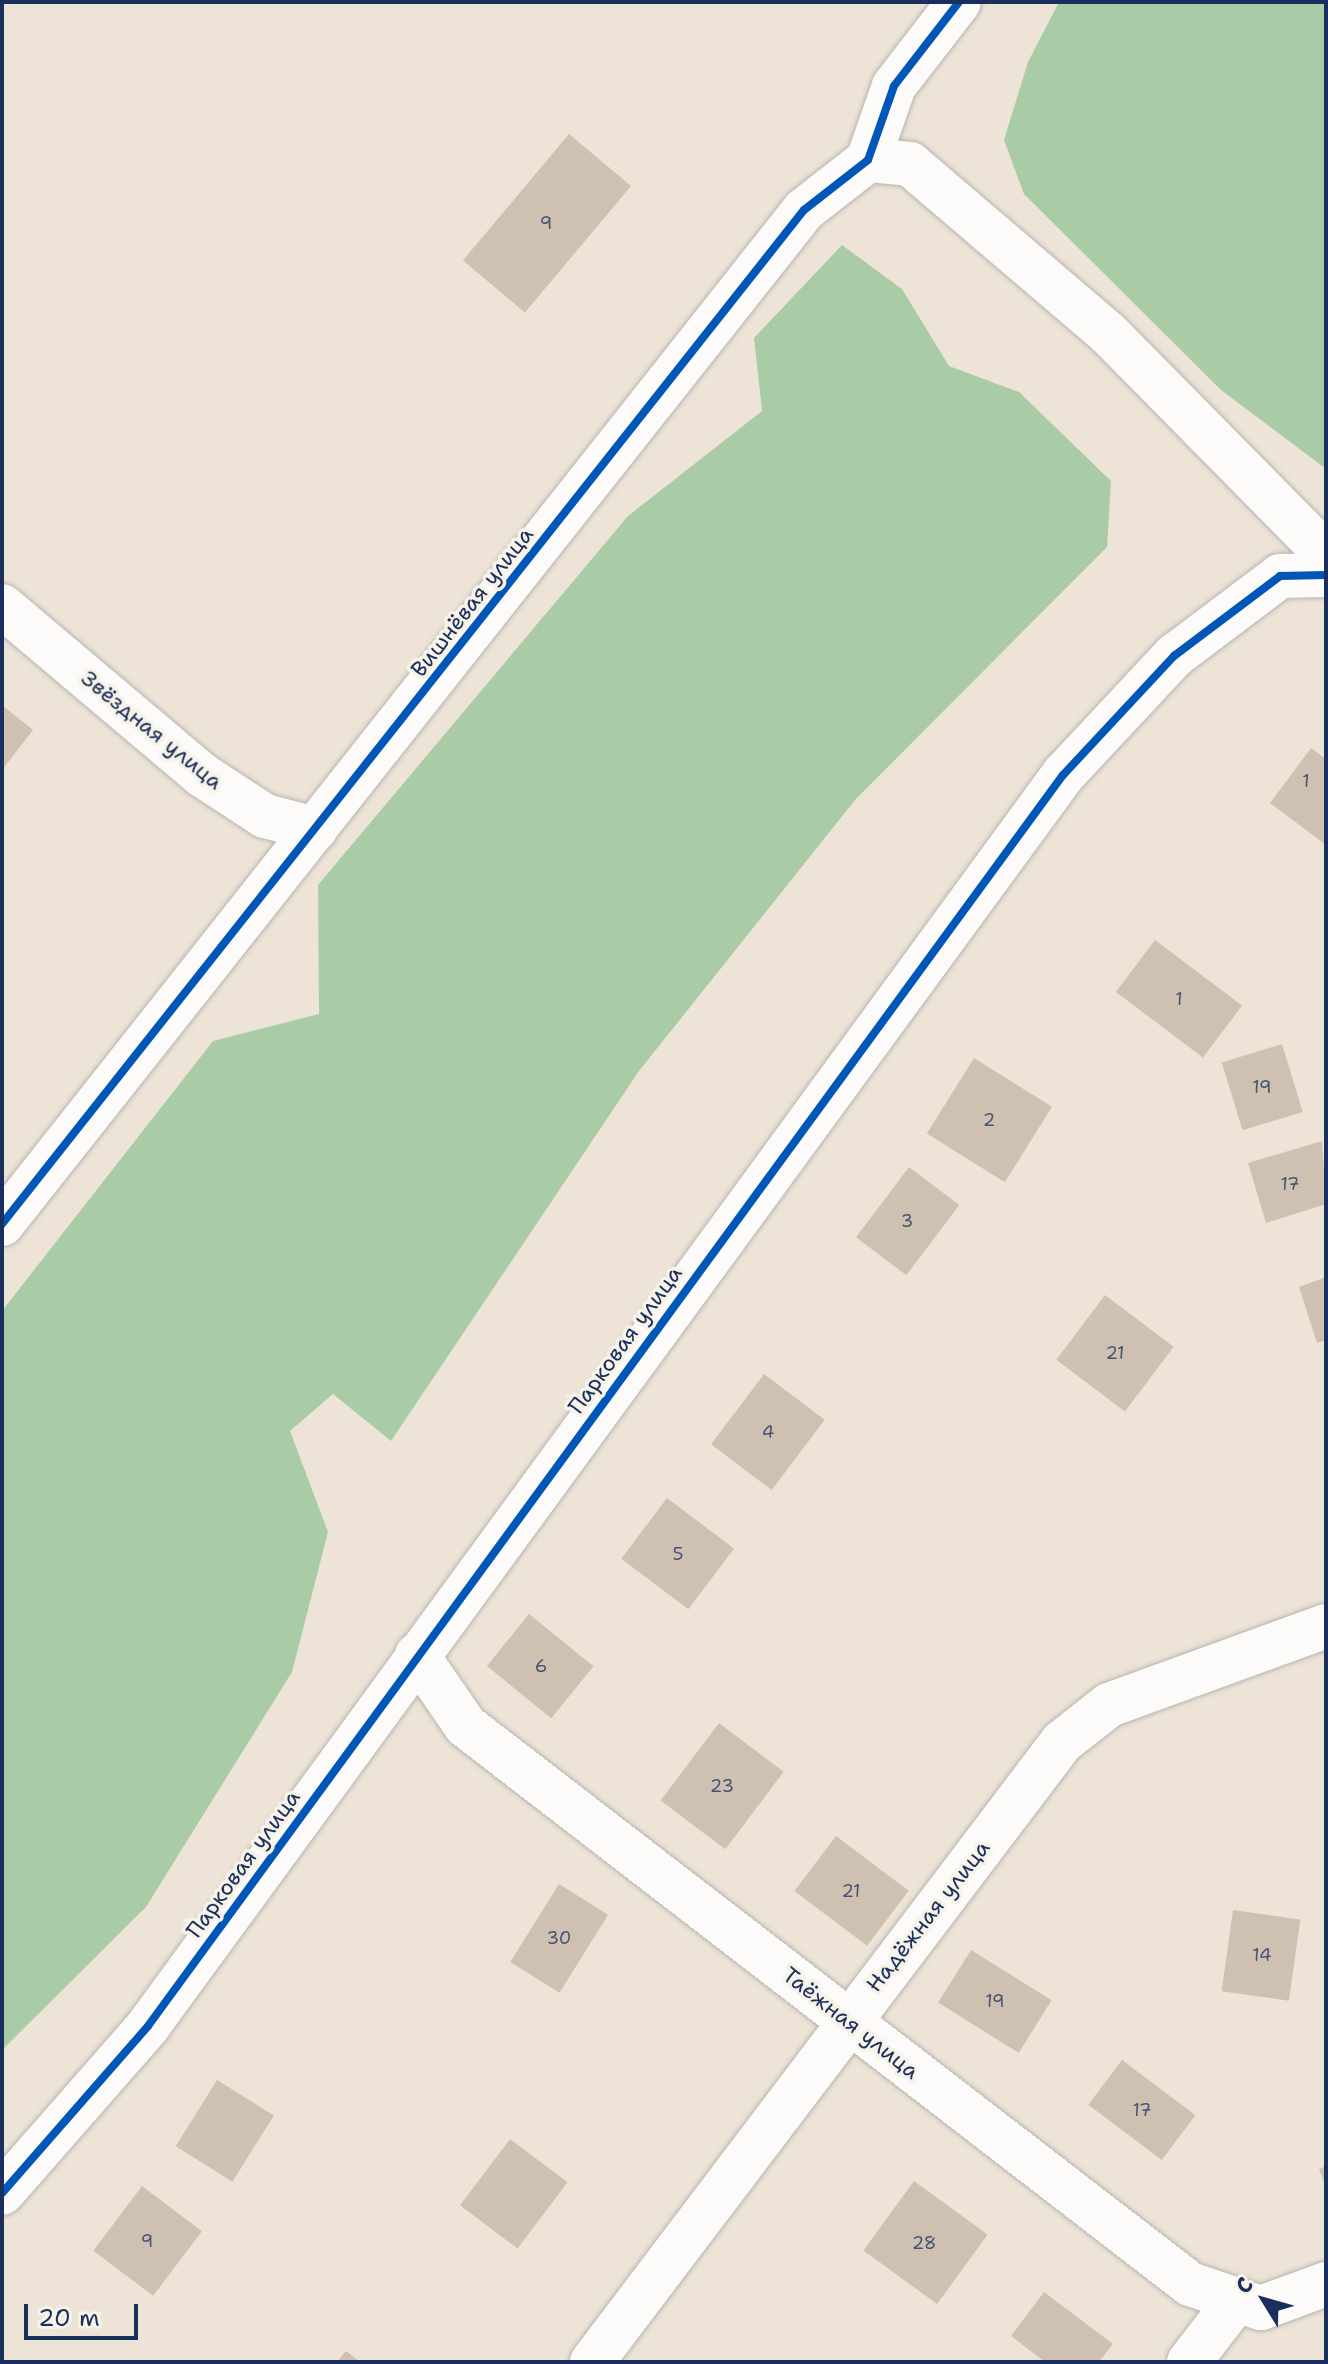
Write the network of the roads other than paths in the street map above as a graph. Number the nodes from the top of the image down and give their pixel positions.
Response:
1 (959, 2) edge
2 (868, 160) junction
3 (1326, 554) edge
4 (1326, 575) edge
5 (2, 606) edge
6 (315, 829) junction
7 (2, 1224) edge
8 (1326, 1626) edge
9 (417, 1655) junction
10 (848, 2020) junction
11 (2, 2193) edge
12 (1326, 2284) edge
13 (1237, 2300) junction
14 (592, 2362) edge
15 (1189, 2362) edge

1 - 2 street
2 - 3 street
2 - 6 street, Вишнёвая улица
4 - 9 street, Парковая улица
5 - 6 street, Звёздная улица
6 - 7 street, Вишнёвая улица
8 - 10 street, Надёжная улица
9 - 10 street, Таёжная улица
9 - 11 street, Парковая улица
10 - 13 street, Таёжная улица
10 - 14 street, Надёжная улица
12 - 13 street, Таёжная улица
13 - 15 street

